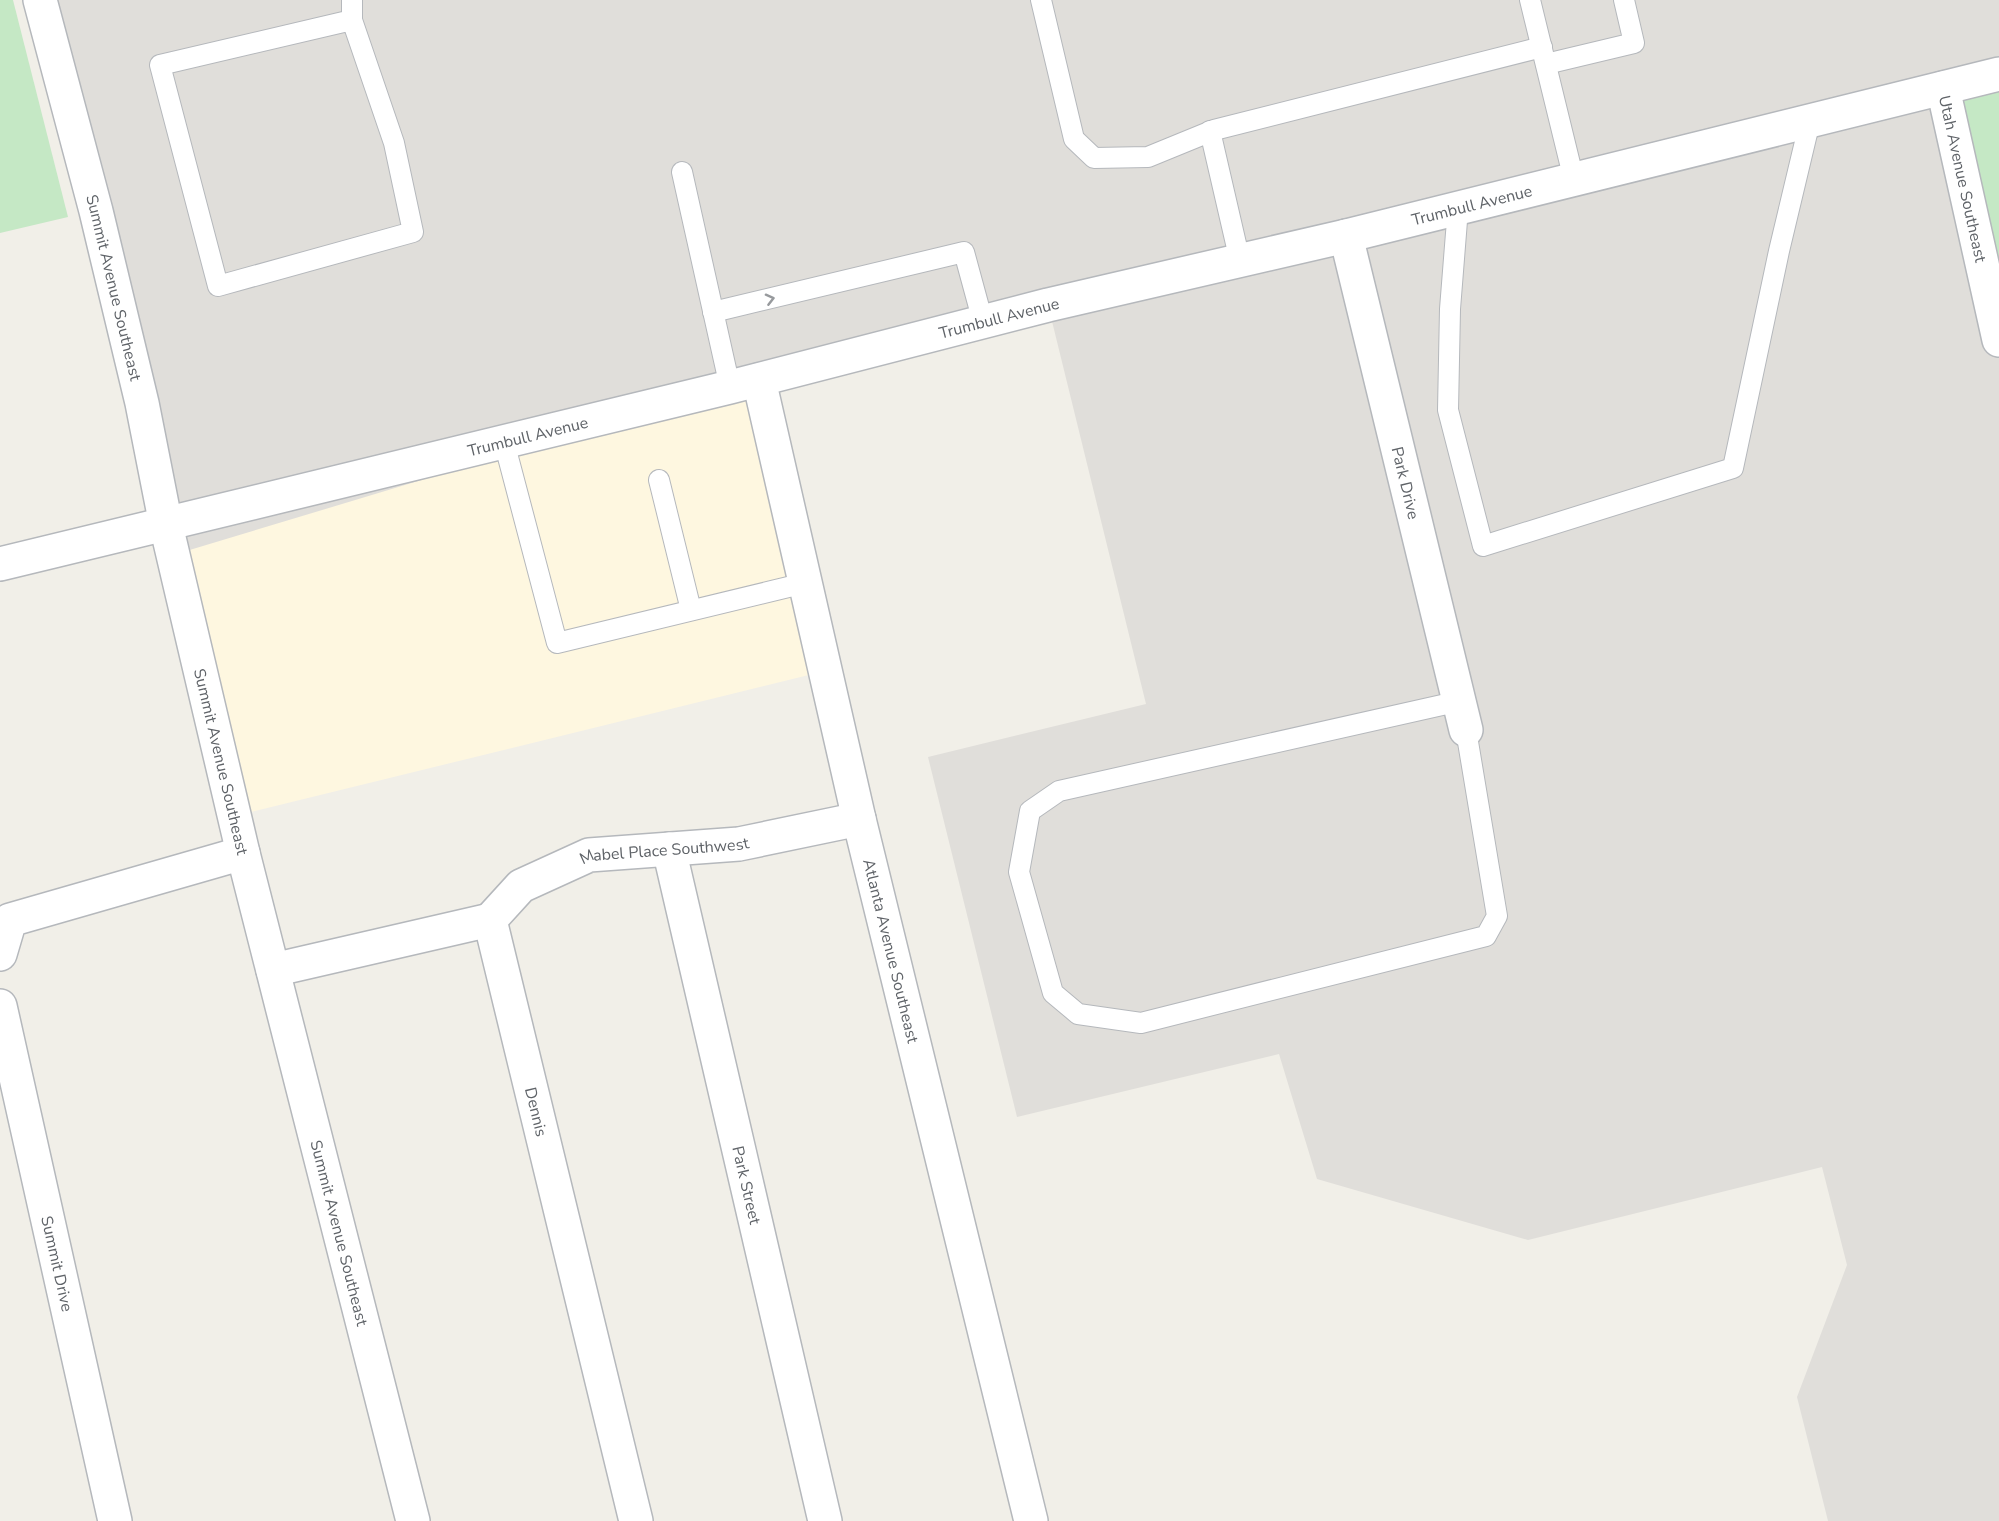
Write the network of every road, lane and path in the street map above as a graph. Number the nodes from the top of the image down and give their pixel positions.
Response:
1 (40, 0) edge
2 (352, 0) edge
3 (1041, 0) edge
4 (1530, 0) edge
5 (1624, 0) edge
6 (352, 20) junction
7 (1544, 56) junction
8 (1999, 74) edge
9 (1942, 88) junction
10 (1810, 121) junction
11 (1210, 131) junction
12 (682, 172) dead end
13 (1574, 180) junction
14 (1458, 208) junction
15 (1346, 237) junction
16 (1239, 261) junction
17 (713, 312) junction
18 (983, 322) junction
19 (1999, 340) edge
20 (745, 384) junction
21 (504, 442) junction
22 (659, 480) dead end
23 (166, 525) junction
24 (0, 564) edge
25 (805, 583) junction
26 (691, 610) junction
27 (1463, 716) junction
28 (858, 819) junction
29 (669, 849) junction
30 (243, 853) junction
31 (490, 920) junction
32 (0, 954) edge
33 (273, 970) junction
34 (0, 1006) edge
35 (115, 1521) edge
36 (413, 1521) edge
37 (636, 1521) edge
38 (825, 1521) edge
39 (1031, 1521) edge

1 - 23 street, Summit Avenue Southeast
2 - 6 lane
3 - 11 lane
4 - 7 lane
5 - 7 lane
6 - 6 lane
7 - 11 lane
7 - 13 lane
8 - 9 street, Trumbull Avenue
9 - 10 street, Trumbull Avenue
9 - 19 street, Utah Avenue Southeast
10 - 13 street, Trumbull Avenue
10 - 14 lane
11 - 16 lane
12 - 17 lane
13 - 14 street, Trumbull Avenue
14 - 15 street, Trumbull Avenue
15 - 16 street, Trumbull Avenue
15 - 27 street, Park Drive
16 - 18 street, Trumbull Avenue
17 -> 18 lane
17 - 20 lane
18 - 20 street, Trumbull Avenue
20 - 21 street, Trumbull Avenue
20 - 25 street, Atlanta Avenue Southeast
21 - 23 street, Trumbull Avenue
21 - 26 lane
22 - 26 lane
23 - 24 street, Trumbull Avenue
23 - 30 street, Summit Avenue Southeast
25 - 26 lane
25 - 28 street, Atlanta Avenue Southeast
27 - 27 lane
28 - 29 street, Mabel Place Southwest
28 - 39 street, Atlanta Avenue Southeast
29 - 31 street, Mabel Place Southwest
29 - 38 street, Park Street
30 - 32 street
30 - 33 street, Summit Avenue Southeast
31 - 33 street
31 - 37 street, Dennis
33 - 36 street, Summit Avenue Southeast
34 - 35 street, Summit Drive

